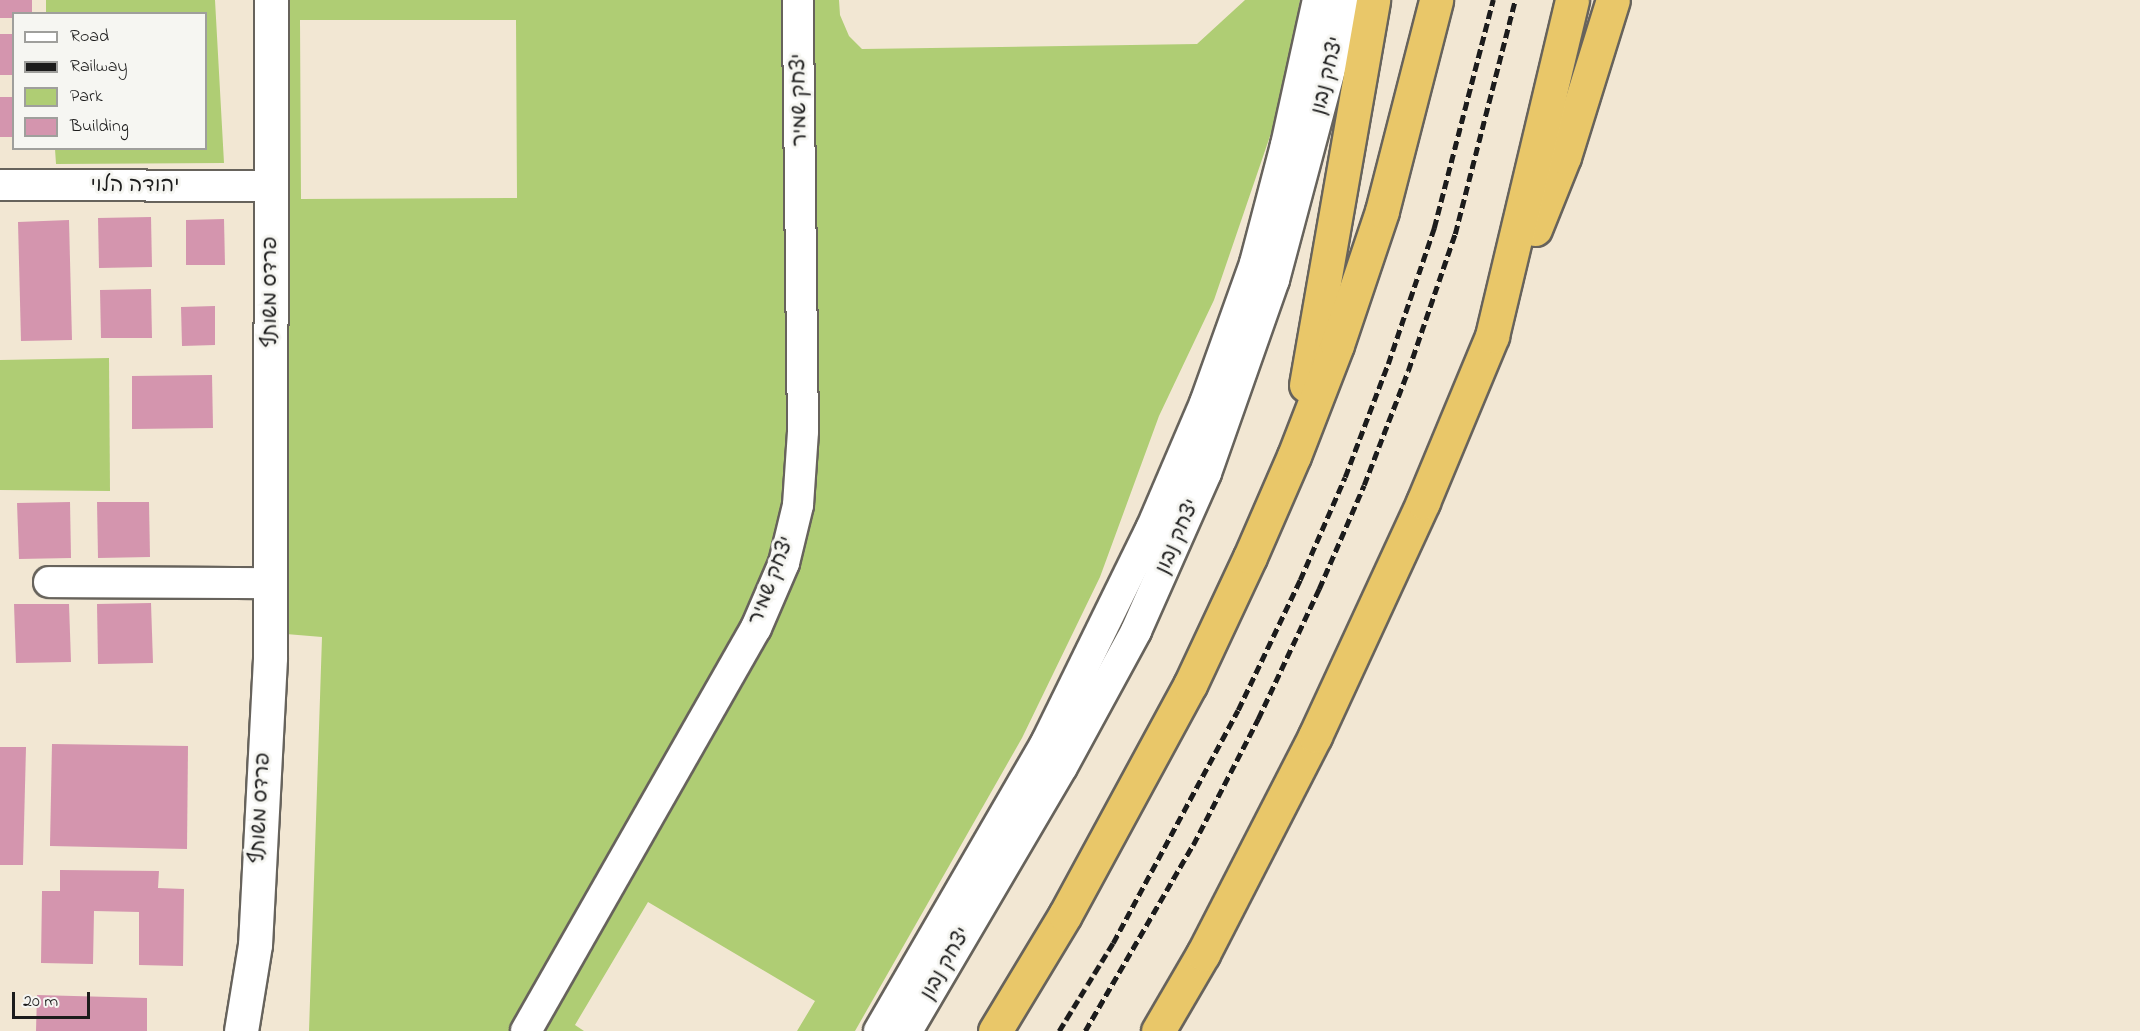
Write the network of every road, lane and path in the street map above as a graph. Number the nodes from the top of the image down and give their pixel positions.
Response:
1 (272, 0) edge
2 (798, 0) edge
3 (1318, 0) edge
4 (1346, 0) edge
5 (1373, 0) edge
6 (1436, 0) edge
7 (1572, 0) edge
8 (1613, 0) edge
9 (0, 185) edge
10 (270, 186) junction
11 (1492, 336) junction
12 (1294, 456) junction
13 (49, 582) dead end
14 (270, 583) junction
15 (241, 1031) edge
16 (526, 1031) edge
17 (879, 1031) edge
18 (907, 1031) edge
19 (995, 1031) edge
20 (1158, 1031) edge

1 - 10 street, פרדס משותף
2 - 16 street, יצחק שמיר
3 - 17 street, יצחק נבון
4 - 18 street, יצחק נבון
5 - 12 highway
6 - 12 highway
7 - 11 highway
8 - 11 highway
9 - 10 street, יהודה הלוי
10 - 14 street, פרדס משותף
11 - 20 highway
12 - 19 highway
13 - 14 street
14 - 15 street, פרדס משותף

